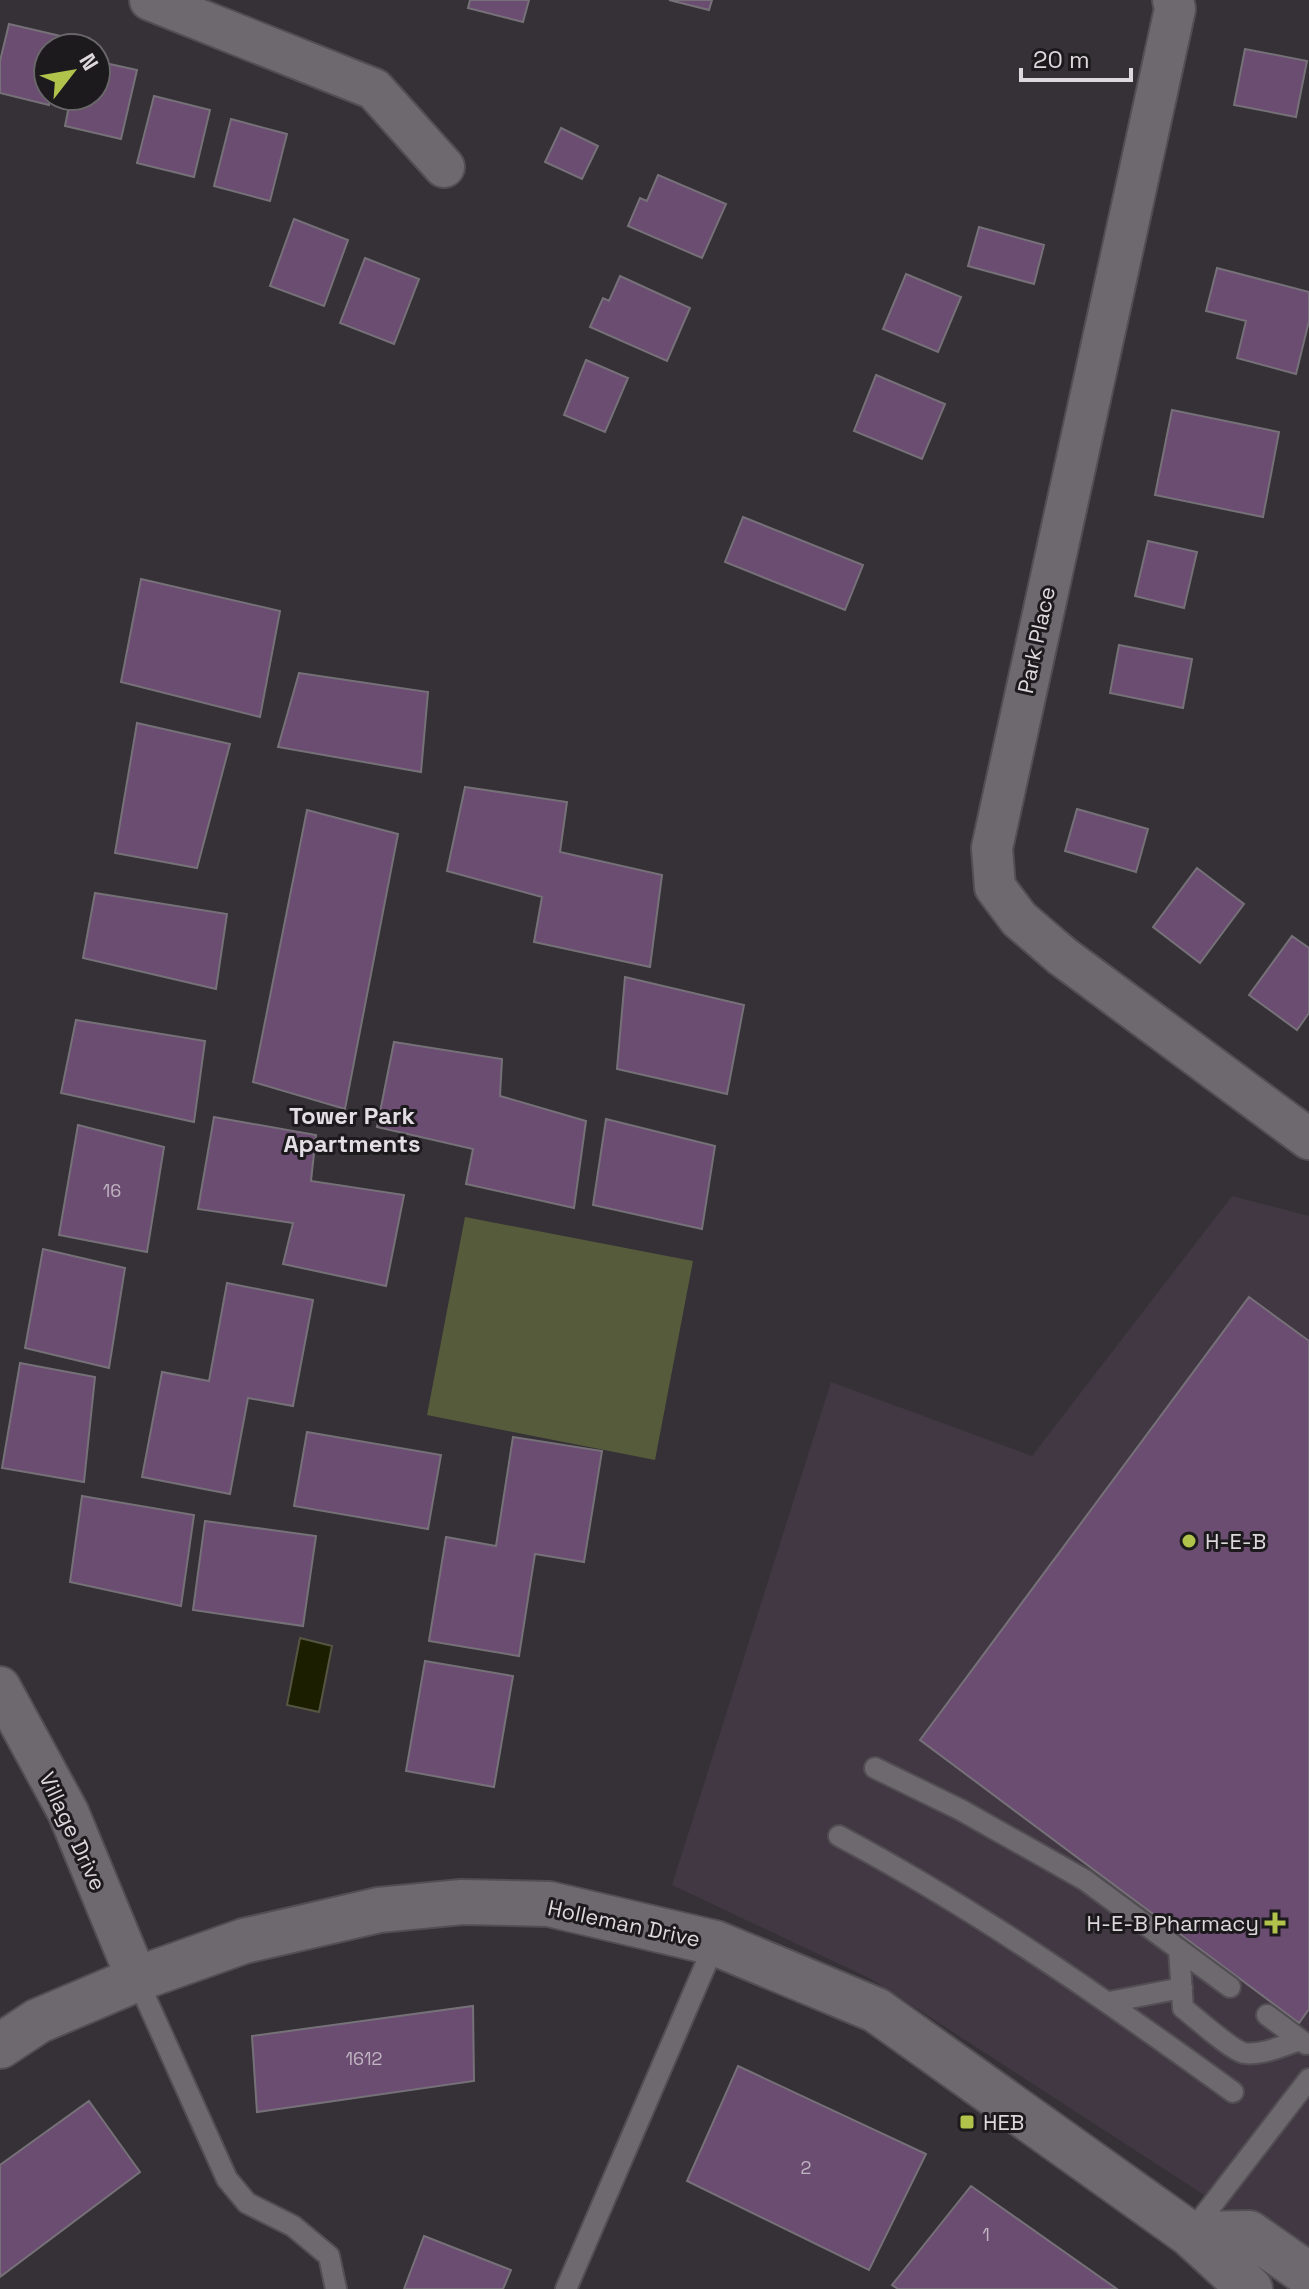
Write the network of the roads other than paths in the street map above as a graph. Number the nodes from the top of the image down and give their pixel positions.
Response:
1 (150, 0) edge
2 (1173, 0) edge
3 (444, 167) dead end
4 (1309, 1139) edge
5 (0, 1687) edge
6 (875, 1768) dead end
7 (839, 1836) dead end
8 (715, 1943) junction
9 (1179, 1950) junction
10 (137, 1979) junction
11 (1230, 1987) dead end
12 (1182, 1988) junction
13 (1109, 2002) junction
14 (1267, 2015) dead end
15 (1304, 2043) edge
16 (0, 2046) edge
17 (1309, 2079) edge
18 (1233, 2092) dead end
19 (1190, 2234) junction
20 (1309, 2275) edge
21 (1238, 2285) edge
22 (336, 2289) edge
23 (566, 2289) edge

1 - 3 street
2 - 4 street, Park Place
5 - 10 street, Village Drive
6 - 9 lane
7 - 13 lane
8 - 10 street, Holleman Drive
8 - 19 street, Holleman Drive
8 - 23 lane
9 - 11 lane
9 - 12 lane
10 - 16 street, Holleman Drive
10 - 22 lane
12 - 13 lane
12 - 15 lane
13 - 18 lane
14 - 15 lane
17 - 19 lane
19 - 20 street
19 - 21 street, Holleman Drive

